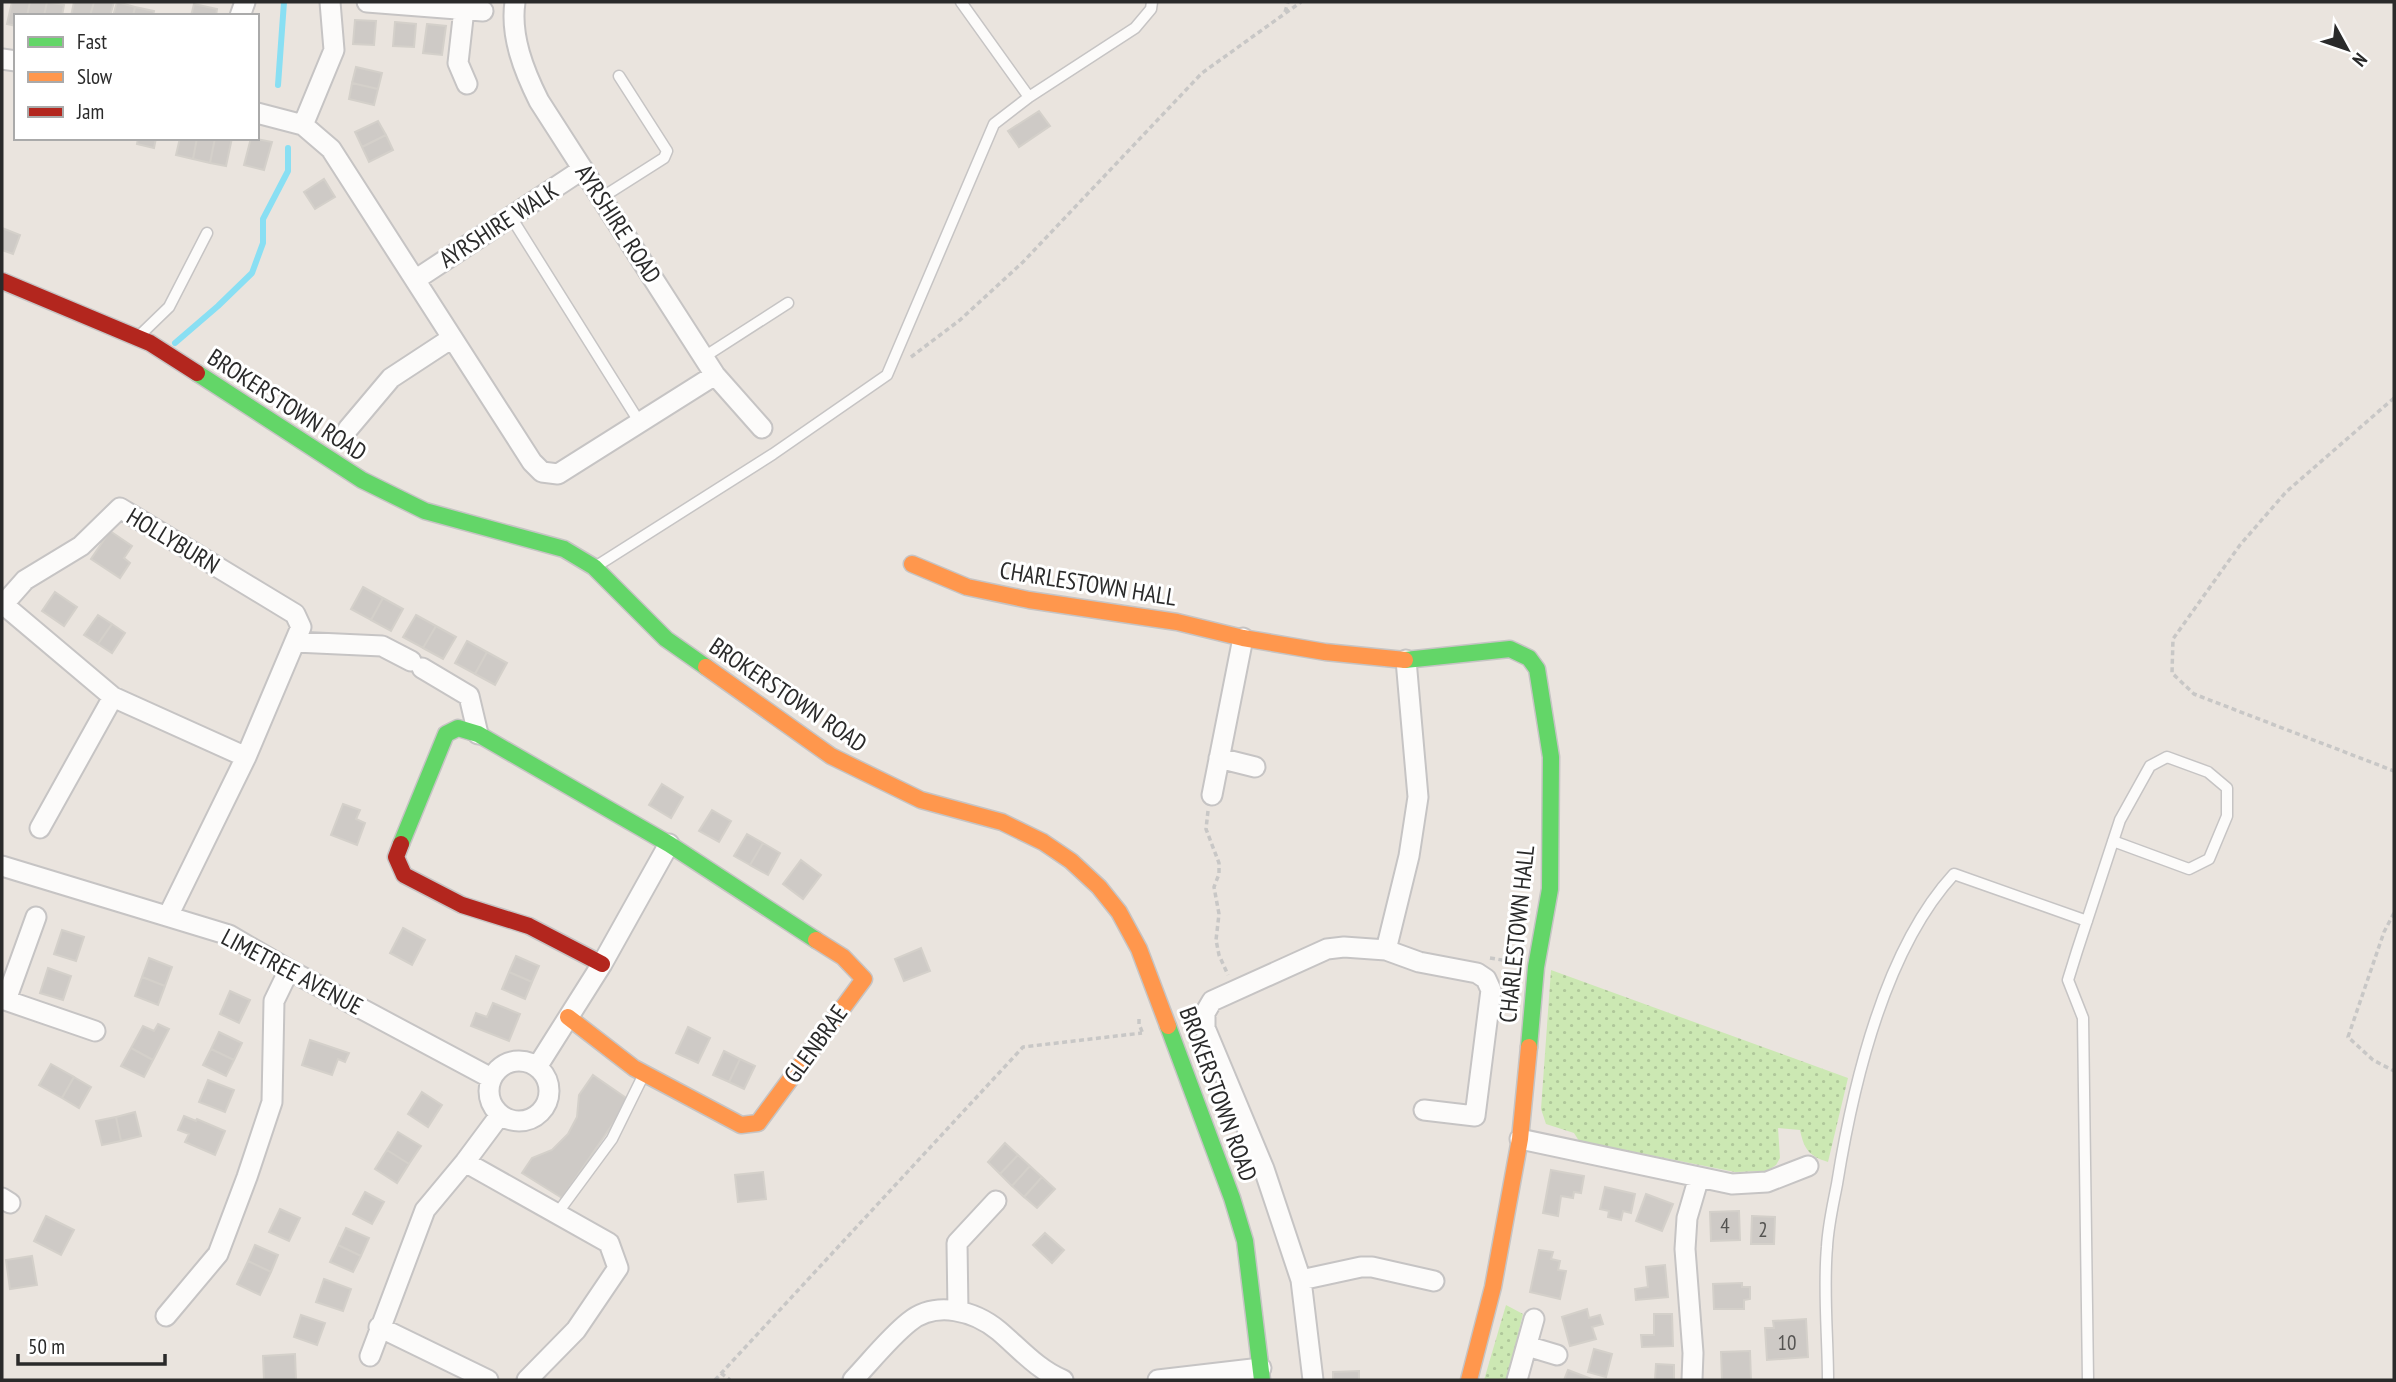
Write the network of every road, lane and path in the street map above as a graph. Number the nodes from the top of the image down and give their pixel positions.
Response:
1 (330, 2) edge
2 (367, 2) edge
3 (514, 2) edge
4 (961, 2) edge
5 (1152, 2) edge
6 (1288, 2) edge
7 (1301, 2) edge
8 (1284, 13) junction
9 (619, 76) dead end
10 (467, 84) dead end
11 (1029, 97) junction
12 (259, 114) edge
13 (303, 125) junction
14 (583, 169) junction
15 (601, 198) junction
16 (511, 217) junction
17 (206, 233) dead end
18 (415, 280) junction
19 (2, 281) edge
20 (788, 303) dead end
21 (137, 338) junction
22 (452, 338) junction
23 (704, 357) junction
24 (715, 375) junction
25 (887, 375) junction
26 (2394, 398) edge
27 (640, 423) junction
28 (762, 428) dead end
29 (348, 429) dead end
30 (912, 564) dead end
31 (594, 567) junction
32 (3, 606) edge
33 (1243, 638) junction
34 (295, 642) junction
35 (1406, 660) junction
36 (113, 697) junction
37 (478, 734) junction
38 (246, 757) junction
39 (1219, 758) junction
40 (1255, 767) dead end
41 (2394, 771) edge
42 (1212, 795) joint
43 (40, 828) dead end
44 (2113, 842) junction
45 (669, 844) junction
46 (2, 866) edge
47 (2394, 912) edge
48 (168, 916) junction
49 (36, 917) dead end
50 (2087, 921) junction
51 (1386, 950) junction
52 (1486, 957) dead end
53 (602, 964) junction
54 (1536, 967) junction
55 (289, 970) junction
56 (1240, 970) dead end
57 (4, 1000) edge
58 (568, 1017) junction
59 (95, 1031) dead end
60 (1142, 1033) dead end
61 (537, 1067) junction
62 (2394, 1071) edge
63 (644, 1074) junction
64 (491, 1078) junction
65 (1424, 1110) dead end
66 (500, 1115) junction
67 (1520, 1139) junction
68 (465, 1162) junction
69 (1808, 1166) dead end
70 (1699, 1177) junction
71 (996, 1201) dead end
72 (556, 1215) junction
73 (1301, 1280) junction
74 (1434, 1281) dead end
75 (958, 1311) junction
76 (166, 1316) dead end
77 (1534, 1319) dead end
78 (379, 1327) junction
79 (1527, 1346) junction
80 (1557, 1355) dead end
81 (369, 1356) dead end
82 (721, 1373) junction
83 (1262, 1374) edge
84 (488, 1380) edge
85 (527, 1380) edge
86 (715, 1380) edge
87 (730, 1380) edge
88 (853, 1380) edge
89 (1063, 1380) edge
90 (1158, 1380) edge
91 (1313, 1380) edge
92 (1468, 1380) edge
93 (1517, 1380) edge
94 (1692, 1380) edge
95 (1828, 1380) edge
96 (2088, 1380) edge

1 - 13 street
2 - 10 street
3 - 14 street, AYRSHIRE ROAD
4 - 11 lane
5 - 11 lane
6 - 8 path
7 - 8 path
8 - 25 path
9 - 15 lane
11 - 25 lane
12 - 13 street
13 - 18 street
14 - 15 street, AYRSHIRE ROAD
14 - 16 street, AYRSHIRE WALK
15 - 23 street, AYRSHIRE ROAD
16 - 18 street, AYRSHIRE WALK
16 - 27 lane
17 - 21 lane
18 - 22 street
19 - 21 street, BROKERSTOWN ROAD
20 - 23 lane
21 - 31 street, BROKERSTOWN ROAD
22 - 27 street
22 - 29 street
23 - 24 street, AYRSHIRE ROAD
24 - 27 street
24 - 28 street, AYRSHIRE ROAD
25 - 31 lane
26 - 41 path
30 - 33 street, CHARLESTOWN HALL
31 - 83 street, BROKERSTOWN ROAD
32 - 34 street, HOLLYBURN
32 - 36 street, HOLLYBURN
33 - 35 street, CHARLESTOWN HALL
33 - 39 street
34 - 37 street
34 - 38 street
35 - 51 street
35 - 54 street, CHARLESTOWN HALL
36 - 38 street, HOLLYBURN
36 - 43 street
37 - 45 street, GLENBRAE
37 - 53 street
38 - 48 street
39 - 40 street
39 - 42 street
42 - 56 path
44 - 44 lane
44 - 50 lane
45 - 53 street
45 - 63 street, GLENBRAE
46 - 48 street, LIMETREE AVENUE
47 - 62 path
48 - 55 street, LIMETREE AVENUE
49 - 57 street
50 - 95 lane
50 - 96 lane
51 - 65 street
51 - 73 street
52 - 54 path
53 - 58 street
54 - 67 street, CHARLESTOWN HALL
55 - 64 street, LIMETREE AVENUE
55 - 76 street
57 - 59 street
58 - 61 street
58 - 63 street, GLENBRAE
60 - 82 path
61 - 64 street
61 - 66 street
63 - 72 lane
64 - 66 street
66 - 68 street
67 - 70 street
67 - 92 street, CHARLESTOWN HALL
68 - 72 street
68 - 78 street
69 - 70 street
70 - 94 street
71 - 75 street
72 - 85 street
73 - 74 street
73 - 91 street
75 - 88 street
75 - 89 street
77 - 79 street
78 - 81 street
78 - 84 street
79 - 80 street
79 - 93 street
82 - 86 path
82 - 87 path
83 - 90 street

